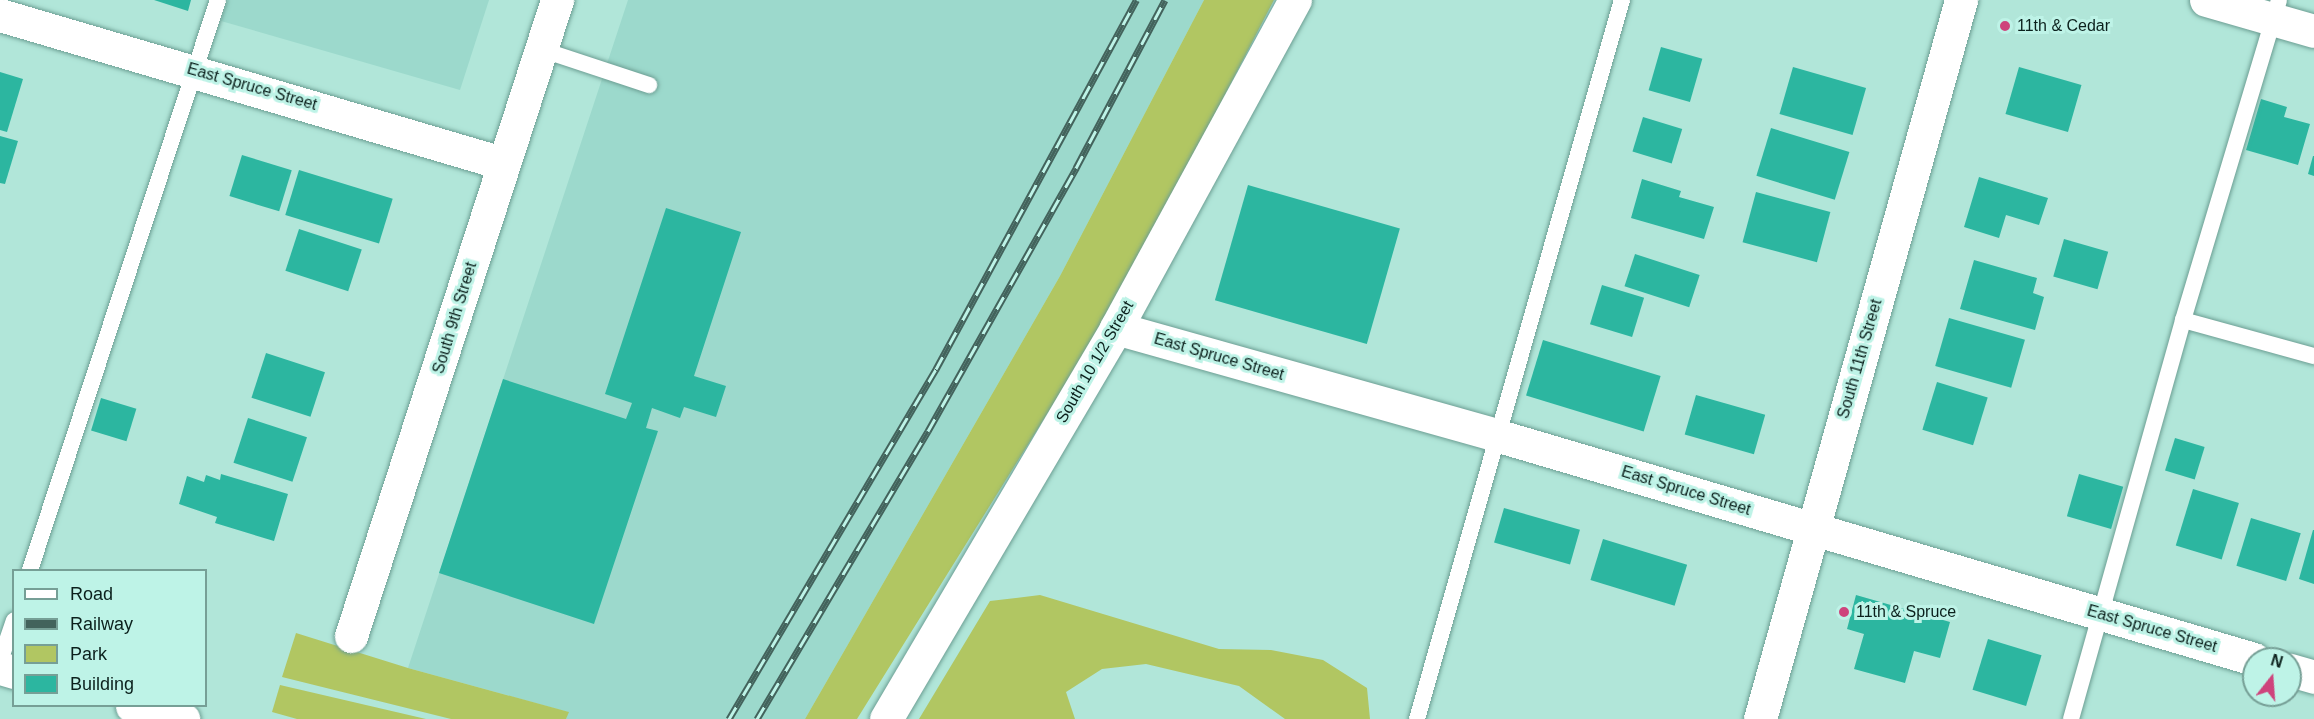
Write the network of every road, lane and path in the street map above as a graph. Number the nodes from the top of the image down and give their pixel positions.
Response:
1 (218, 0) edge
2 (557, 0) edge
3 (1295, 0) edge
4 (1623, 0) edge
5 (1961, 0) edge
6 (2206, 0) edge
7 (2276, 9) edge
8 (0, 15) edge
9 (2314, 31) edge
10 (540, 49) junction
11 (197, 71) junction
12 (649, 85) dead end
13 (502, 163) junction
14 (2183, 320) junction
15 (1116, 328) junction
16 (2314, 356) edge
17 (1499, 436) junction
18 (1813, 529) junction
19 (30, 569) edge
20 (2101, 614) junction
21 (12, 626) edge
22 (351, 636) dead end
23 (2242, 655) edge
24 (0, 660) edge
25 (139, 707) edge
26 (183, 719) edge
27 (886, 719) edge
28 (1417, 719) edge
29 (1760, 719) edge
30 (2071, 719) edge

1 - 11 lane
2 - 10 street, South 9th Street
3 - 15 street, South 10 1/2 Street
4 - 17 lane
5 - 18 street, South 11th Street
6 - 7 street
7 - 9 street
7 - 14 lane
8 - 11 street, East Spruce Street
10 - 12 lane
10 - 13 street, South 9th Street
11 - 13 street, East Spruce Street
11 - 19 lane
13 - 22 street, South 9th Street
14 - 16 lane
14 - 20 lane
15 - 17 street, East Spruce Street
15 - 27 street, South 10 1/2 Street
17 - 18 street, East Spruce Street
17 - 28 lane
18 - 20 street, East Spruce Street
18 - 29 street, South 11th Street
20 - 23 street, East Spruce Street
20 - 30 lane
21 - 24 lane
25 - 26 street

